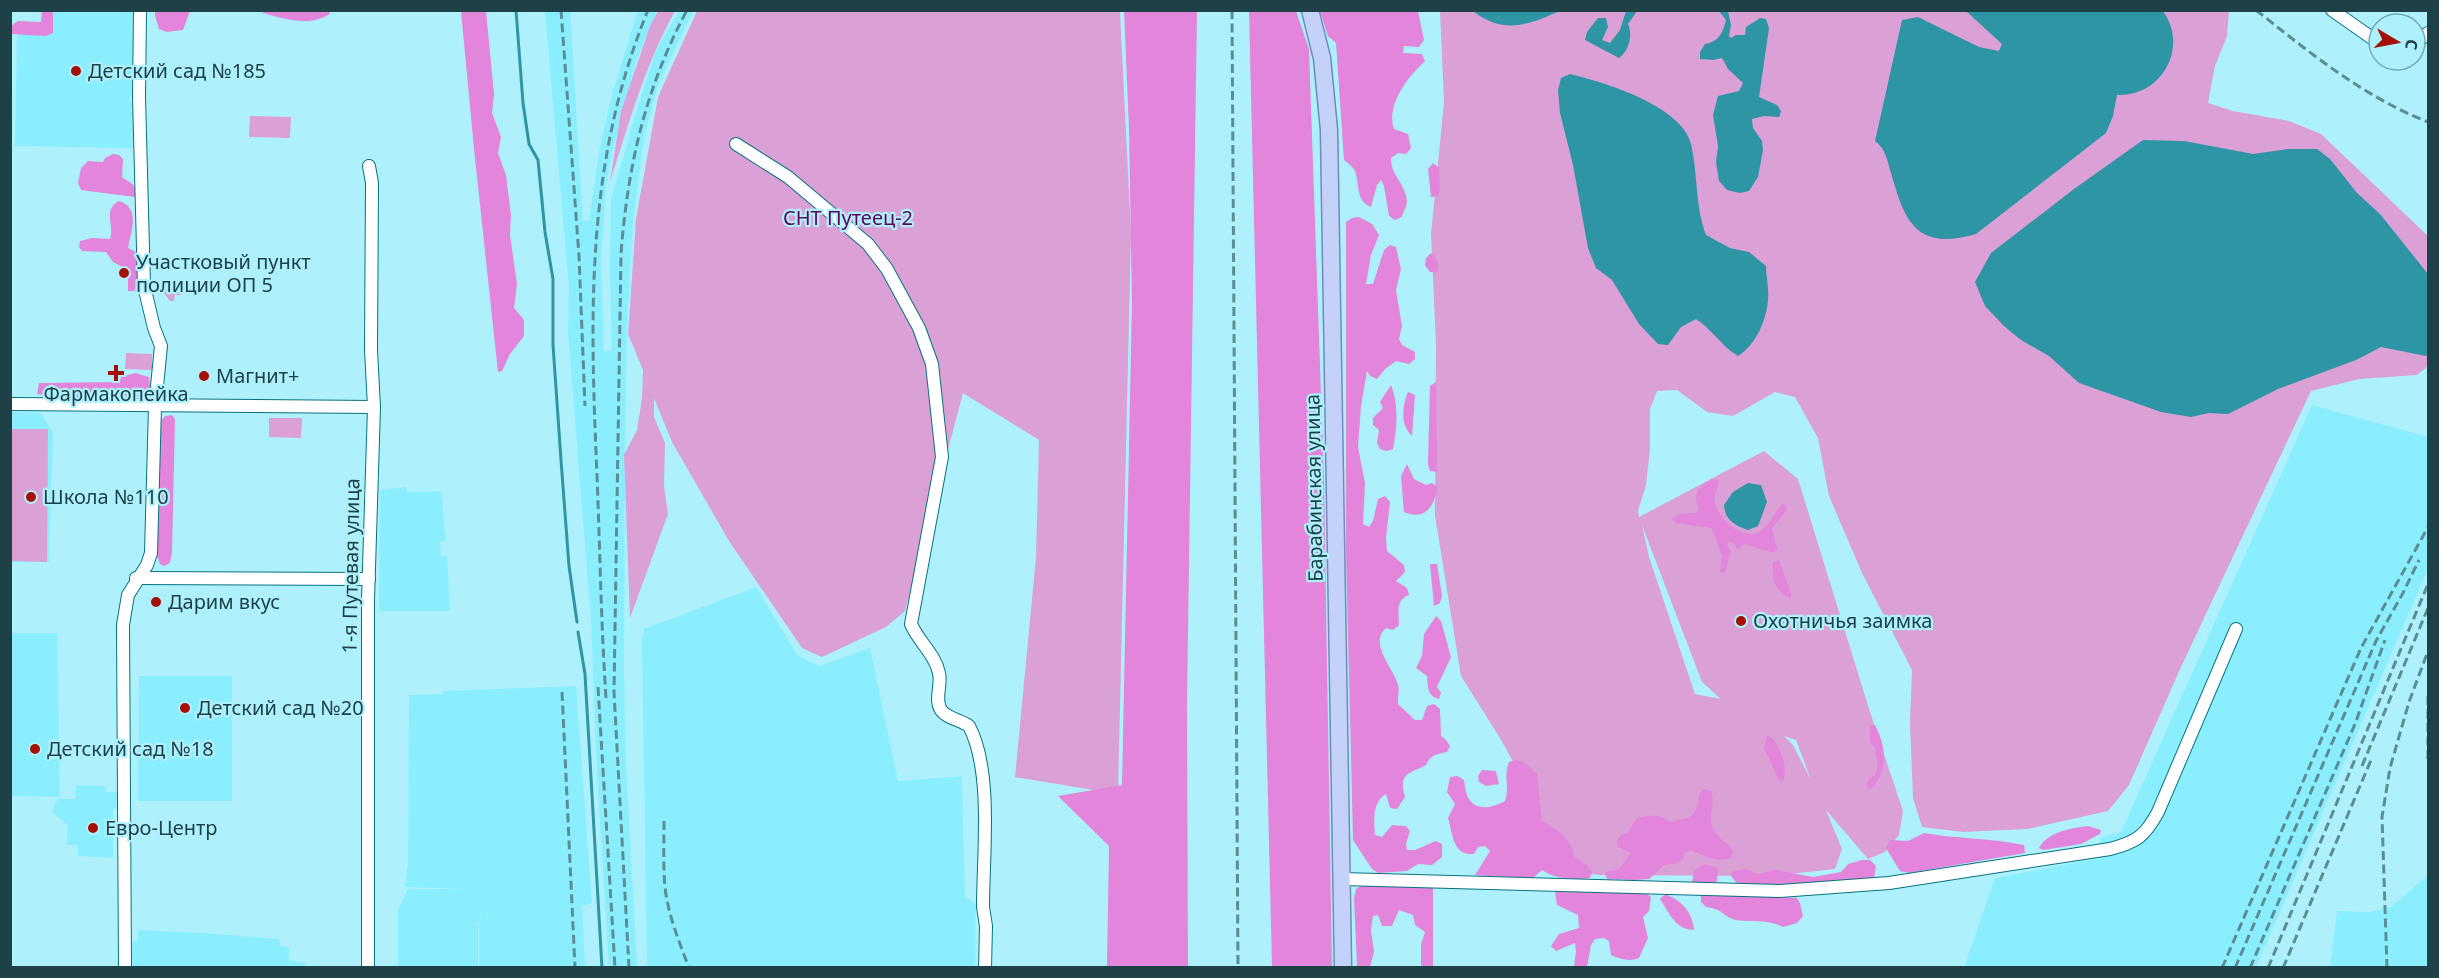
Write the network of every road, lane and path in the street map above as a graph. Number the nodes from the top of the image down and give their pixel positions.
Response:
1 (140, 10) edge
2 (1310, 10) edge
3 (2332, 10) edge
4 (2367, 35) edge
5 (736, 144) dead end
6 (369, 166) dead end
7 (10, 404) edge
8 (155, 405) junction
9 (374, 407) junction
10 (136, 579) junction
11 (369, 579) junction
12 (2236, 629) dead end
13 (1341, 879) junction
14 (125, 968) edge
15 (368, 968) edge
16 (985, 968) edge
17 (1343, 968) edge

1 - 8 street
2 - 13 main road, Барабинская улица
3 - 4 street
5 - 16 street
6 - 9 street, 1-я Путевая улица
7 - 8 street
8 - 9 street
8 - 10 street
9 - 11 street, 1-я Путевая улица
10 - 11 street
10 - 14 street
11 - 15 street, 1-я Путевая улица
12 - 13 street
13 - 17 main road, Барабинская улица

